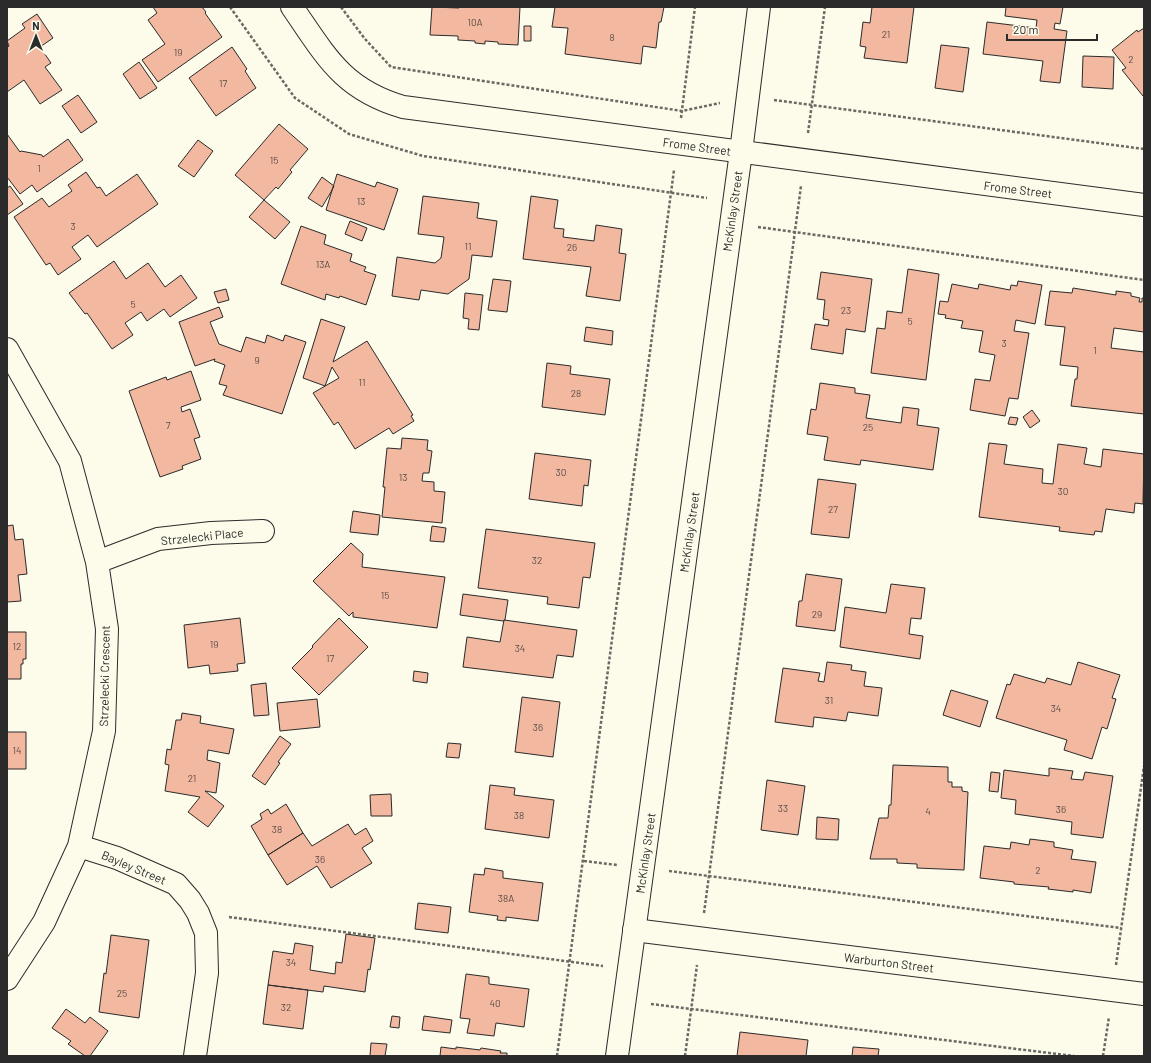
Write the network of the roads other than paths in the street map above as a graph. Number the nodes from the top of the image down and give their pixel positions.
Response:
1 (292, 7) edge
2 (759, 7) edge
3 (740, 152) junction
4 (1144, 205) edge
5 (7, 349) edge
6 (263, 531) dead end
7 (97, 562) junction
8 (79, 846) junction
9 (634, 930) junction
10 (7, 979) edge
11 (1144, 994) edge
12 (195, 1056) edge
13 (618, 1056) edge

1 - 3 street, Frome Street
2 - 3 street, McKinlay Street
3 - 4 street, Frome Street
3 - 9 street, McKinlay Street
5 - 7 street, Strzelecki Crescent
6 - 7 street, Strzelecki Place
7 - 8 street, Strzelecki Crescent
8 - 10 street, Strzelecki Crescent
8 - 12 street, Bayley Street
9 - 11 street, Warburton Street
9 - 13 street, McKinlay Street

